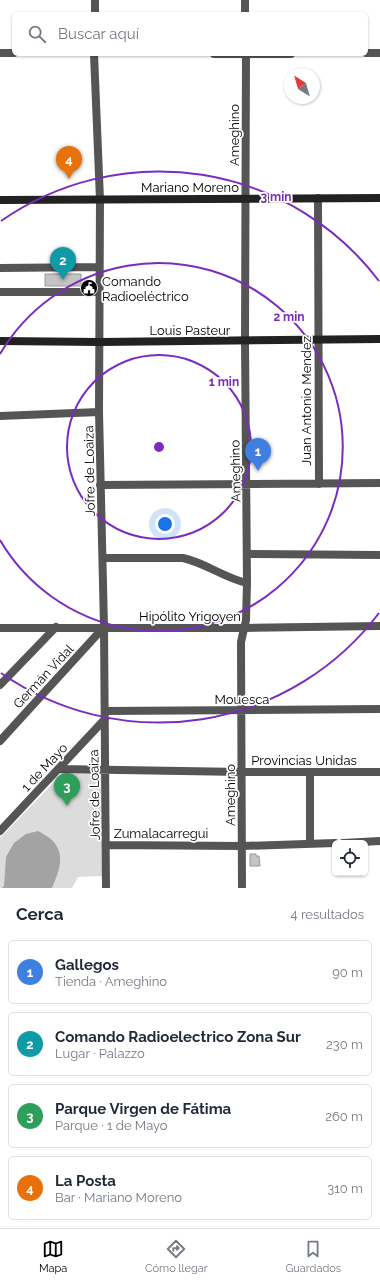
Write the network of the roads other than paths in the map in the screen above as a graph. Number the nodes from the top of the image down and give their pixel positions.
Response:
1 (95, 0) edge
2 (245, 0) edge
3 (95, 12) edge
4 (246, 12) edge
5 (0, 53) edge
6 (12, 53) edge
7 (368, 53) edge
8 (380, 53) edge
9 (94, 56) edge
10 (246, 56) edge
11 (318, 198) junction
12 (380, 198) edge
13 (246, 199) junction
14 (0, 200) edge
15 (100, 200) junction
16 (100, 267) junction
17 (0, 268) edge
18 (0, 292) edge
19 (100, 292) junction
20 (380, 339) edge
21 (318, 340) junction
22 (0, 341) edge
23 (245, 341) junction
24 (100, 342) junction
25 (99, 412) junction
26 (0, 416) edge
27 (380, 483) edge
28 (247, 484) junction
29 (319, 484) junction
30 (100, 485) junction
31 (247, 554) junction
32 (380, 555) edge
33 (103, 558) junction
34 (247, 582) junction
35 (380, 626) edge
36 (56, 627) junction
37 (104, 627) junction
38 (244, 628) junction
39 (1, 629) edge
40 (0, 686) edge
41 (380, 709) edge
42 (242, 711) junction
43 (105, 715) junction
44 (0, 741) edge
45 (59, 768) junction
46 (105, 770) junction
47 (242, 772) junction
48 (310, 772) junction
49 (380, 772) edge
50 (0, 831) edge
51 (368, 842) edge
52 (380, 842) edge
53 (332, 843) edge
54 (310, 844) junction
55 (106, 845) junction
56 (243, 846) junction
57 (106, 888) edge
58 (242, 888) edge

1 - 3 street
2 - 4 street
5 - 6 street
7 - 8 street
9 - 15 street, Jofre de Loaiza
10 - 13 street, Ameghino
11 - 12 main road, Mariano Moreno
11 - 13 main road, Mariano Moreno
11 - 21 street, Juan Antonio Mendez
13 - 15 main road, Mariano Moreno
13 - 23 street, Ameghino
14 - 15 main road, Mariano Moreno
15 - 16 street, Jofre de Loaiza
16 - 17 street
16 - 19 street, Jofre de Loaiza
18 - 19 street
19 - 24 street, Jofre de Loaiza
20 - 21 main road, Louis Pasteur
21 - 23 main road, Louis Pasteur
21 - 29 street, Juan Antonio Mendez
22 - 24 main road, Louis Pasteur
23 - 24 main road, Louis Pasteur
23 - 28 street, Ameghino
24 - 25 street, Jofre de Loaiza
25 - 26 street
25 - 30 street, Jofre de Loaiza
27 - 29 street
28 - 29 street
28 - 30 street
28 - 31 street, Ameghino
30 - 33 street, Jofre de Loaiza
31 - 32 street
31 - 34 street, Ameghino
33 - 34 street
33 - 37 street, Jofre de Loaiza
34 - 38 street, Ameghino
35 - 38 street, Hipólito Yrigoyen
36 - 37 street, Hipólito Yrigoyen
36 - 39 street, Hipólito Yrigoyen
36 - 40 street
37 - 38 street, Hipólito Yrigoyen
37 - 43 street, Jofre de Loaiza
37 - 44 street, Germán Vidal
38 - 42 street, Ameghino
41 - 42 street, Mouesca
42 - 43 street, Mouesca
42 - 47 street, Ameghino
43 - 45 street, 1 de Mayo
43 - 46 street, Jofre de Loaiza
45 - 46 street, Provincias Unidas
45 - 50 street, 1 de Mayo
46 - 47 street, Provincias Unidas
46 - 55 street, Jofre de Loaiza
47 - 48 street, Provincias Unidas
47 - 56 street, Ameghino
48 - 49 street, Provincias Unidas
48 - 54 street
51 - 52 street
53 - 54 street, Zumalacarregui
54 - 56 street, Zumalacarregui
55 - 56 street, Zumalacarregui
55 - 57 street, Jofre de Loaiza
56 - 58 street, Ameghino

